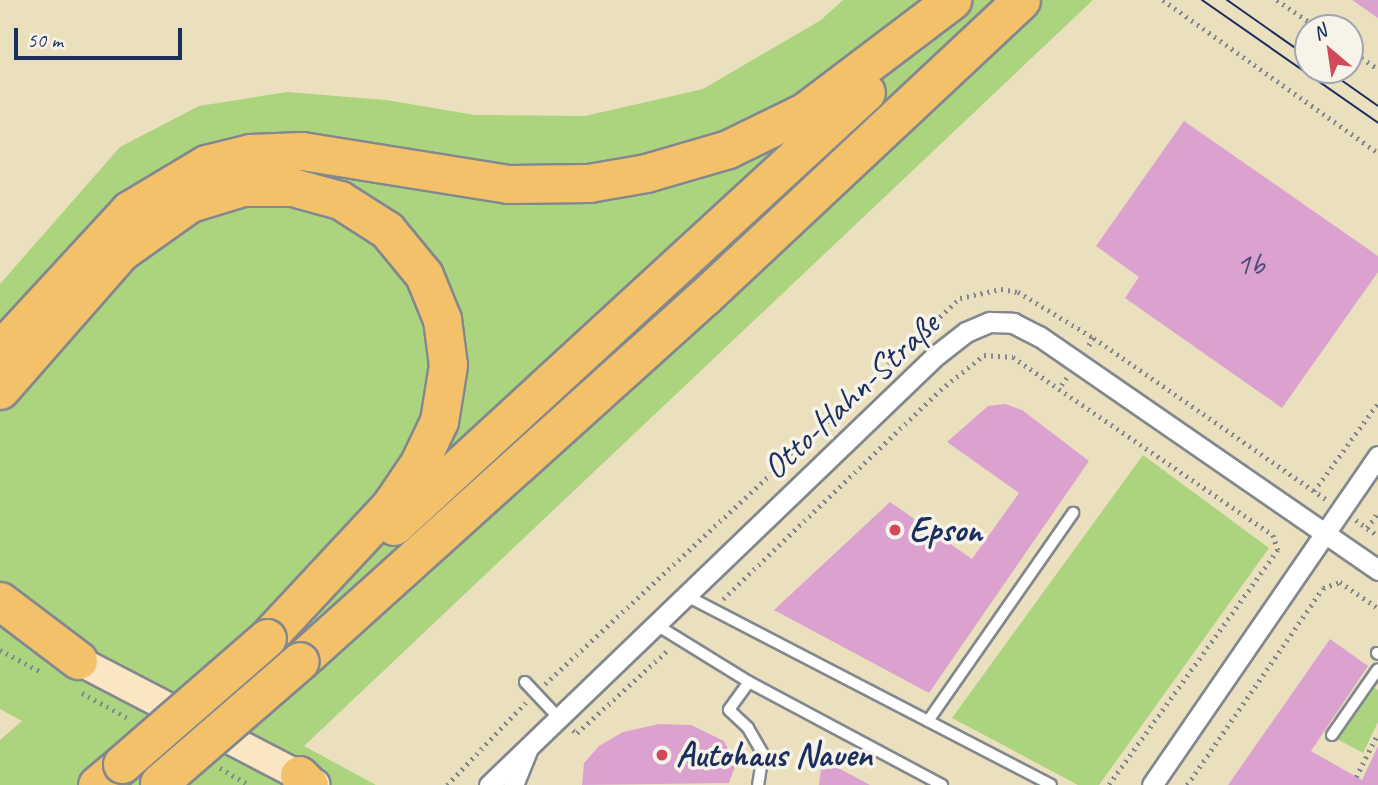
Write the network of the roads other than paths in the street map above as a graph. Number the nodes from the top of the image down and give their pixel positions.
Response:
1 (952, 0) edge
2 (964, 0) edge
3 (1021, 0) edge
4 (0, 350) edge
5 (0, 390) edge
6 (1378, 456) edge
7 (1073, 513) dead end
8 (1325, 533) junction
9 (1378, 570) edge
10 (685, 595) junction
11 (0, 601) edge
12 (0, 620) edge
13 (654, 624) junction
14 (267, 638) junction
15 (1378, 669) edge
16 (65, 674) junction
17 (524, 681) dead end
18 (749, 682) junction
19 (557, 716) junction
20 (928, 721) junction
21 (1332, 735) dead end
22 (531, 740) junction
23 (110, 774) edge
24 (309, 782) edge
25 (158, 784) edge
26 (489, 785) edge
27 (513, 785) edge
28 (758, 785) edge
29 (942, 785) edge
30 (1051, 785) edge
31 (1152, 785) edge

1 - 4 highway
2 - 14 highway
3 - 25 highway, bridge
5 - 14 highway
6 - 8 street
7 - 20 lane
8 - 9 street, Otto-Hahn-Straße
8 - 10 street, Otto-Hahn-Straße
8 - 31 street
10 - 13 street, Otto-Hahn-Straße
10 - 20 lane
11 - 16 highway
12 - 16 main road
13 - 18 lane
13 - 19 street, Otto-Hahn-Straße
14 - 23 highway, bridge
15 - 21 lane
16 - 24 main road
17 - 19 lane
18 - 28 lane
18 - 29 lane
19 - 22 street, Otto-Hahn-Straße
20 - 30 lane
22 - 26 street, Otto-Hahn-Straße
22 - 27 street, Otto-Hahn-Straße

